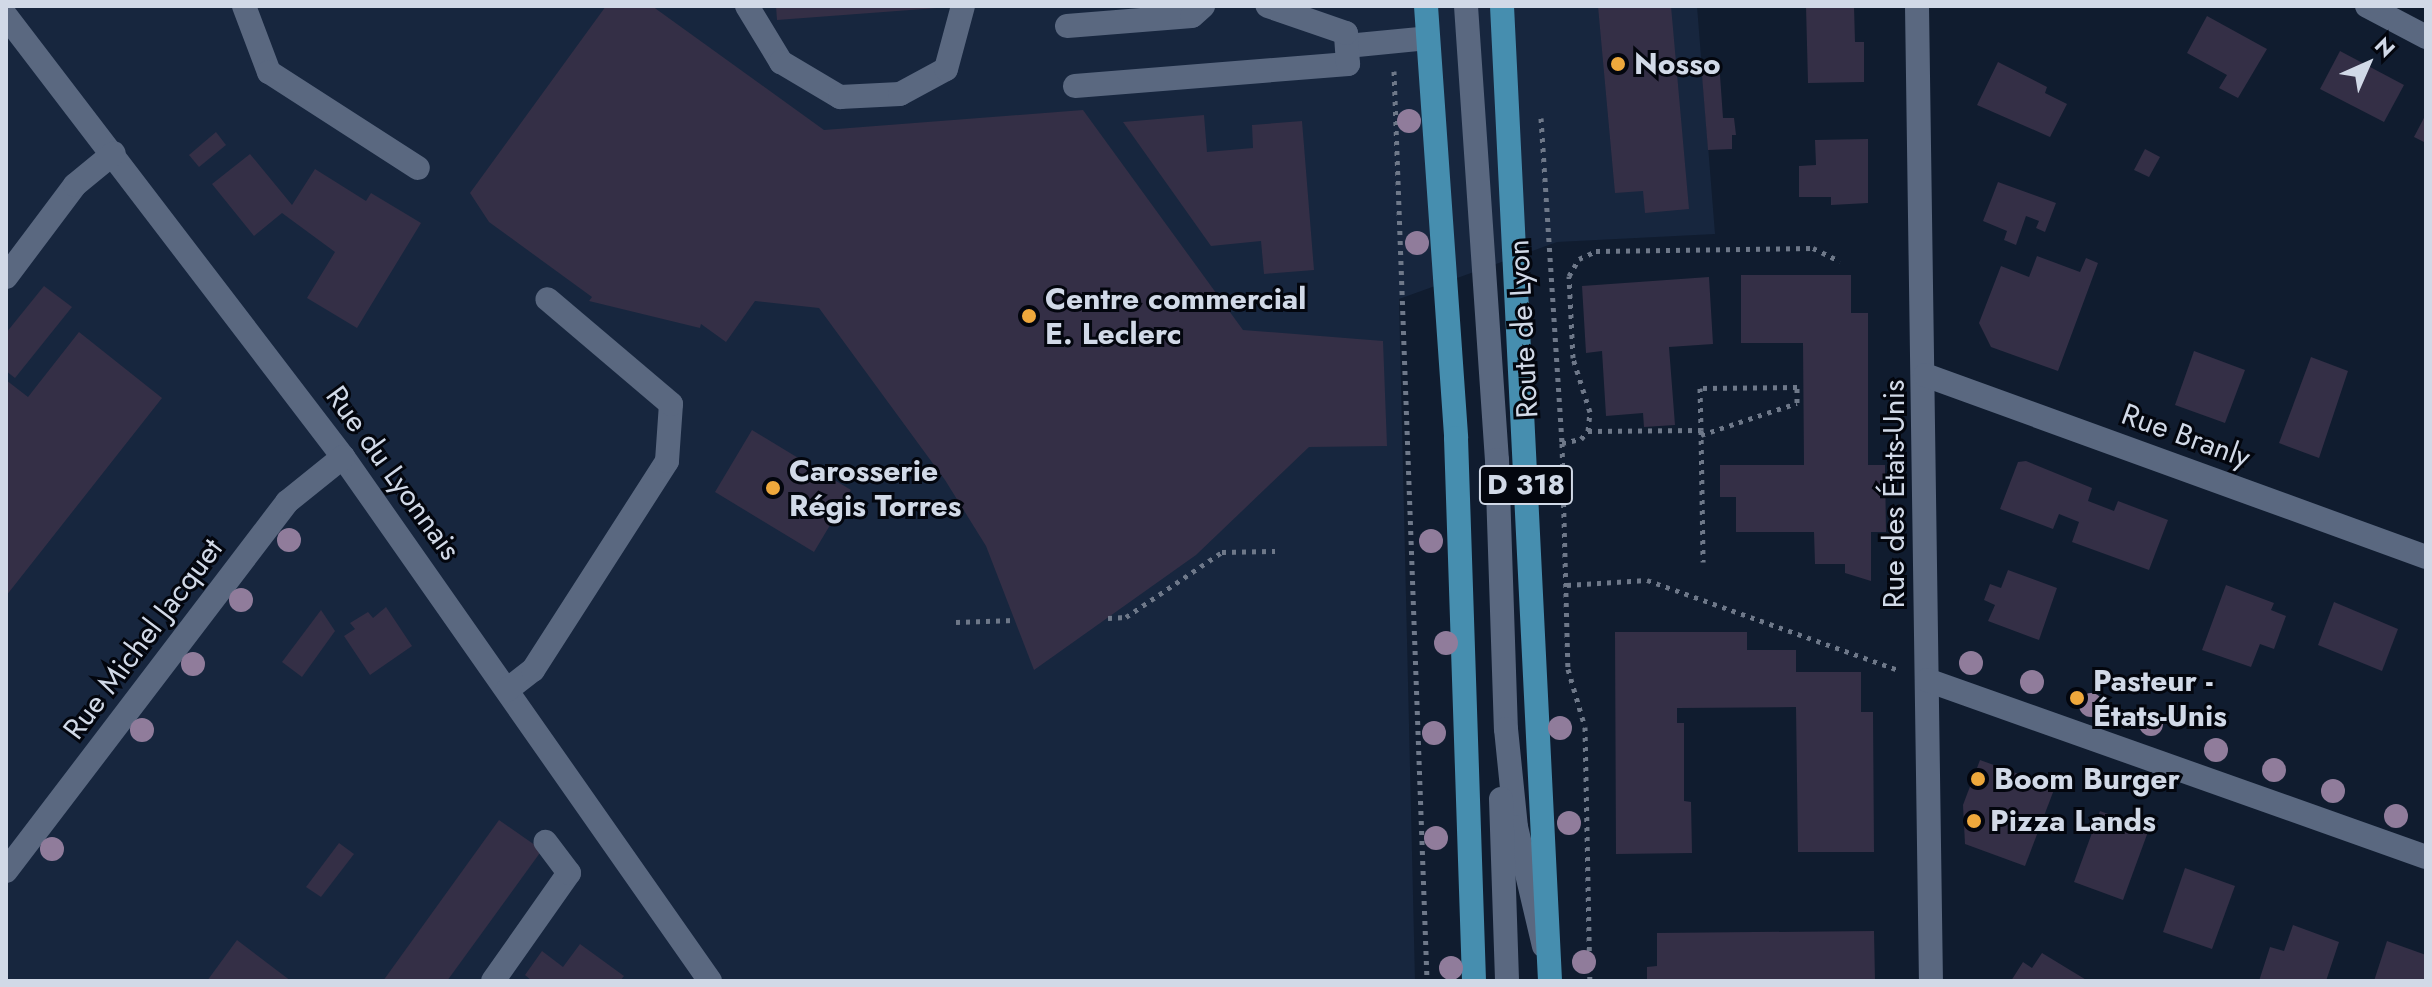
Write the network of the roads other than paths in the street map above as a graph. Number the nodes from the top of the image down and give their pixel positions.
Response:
1 (244, 6) edge
2 (747, 6) edge
3 (963, 6) edge
4 (1203, 6) edge
5 (1268, 6) edge
6 (1426, 6) edge
7 (1466, 6) edge
8 (1502, 6) edge
9 (1917, 6) edge
10 (2367, 6) edge
11 (6, 16) edge
12 (1067, 26) dead end
13 (2426, 37) edge
14 (1428, 38) junction
15 (1347, 46) junction
16 (1075, 86) dead end
17 (114, 153) junction
18 (418, 168) dead end
19 (6, 277) edge
20 (547, 299) dead end
21 (1925, 375) junction
22 (343, 457) junction
23 (2426, 557) edge
24 (1927, 680) junction
25 (507, 690) junction
26 (1506, 729) junction
27 (546, 842) dead end
28 (2426, 857) edge
29 (6, 871) edge
30 (1550, 972) edge
31 (493, 981) edge
32 (710, 981) edge
33 (1474, 981) edge
34 (1507, 981) edge
35 (1931, 981) edge

1 - 18 street
2 - 3 street
4 - 12 street
5 - 15 street
6 - 14 main road
7 - 26 street
8 - 30 main road, Route de Lyon / D 318
9 - 21 street, Rue des États-Unis
10 - 13 street
11 - 17 street, Rue du Lyonnais
14 - 15 street
14 - 33 main road
15 - 16 street
17 - 19 street
17 - 22 street, Rue du Lyonnais
20 - 25 street
21 - 23 street, Rue Branly
21 - 24 street, Rue des États-Unis
22 - 25 street, Rue du Lyonnais
22 - 29 street, Rue Michel Jacquet
24 - 28 street
24 - 35 street, Rue des États-Unis
25 - 32 street, Rue du Lyonnais
26 - 30 street
26 - 34 street
27 - 31 street

